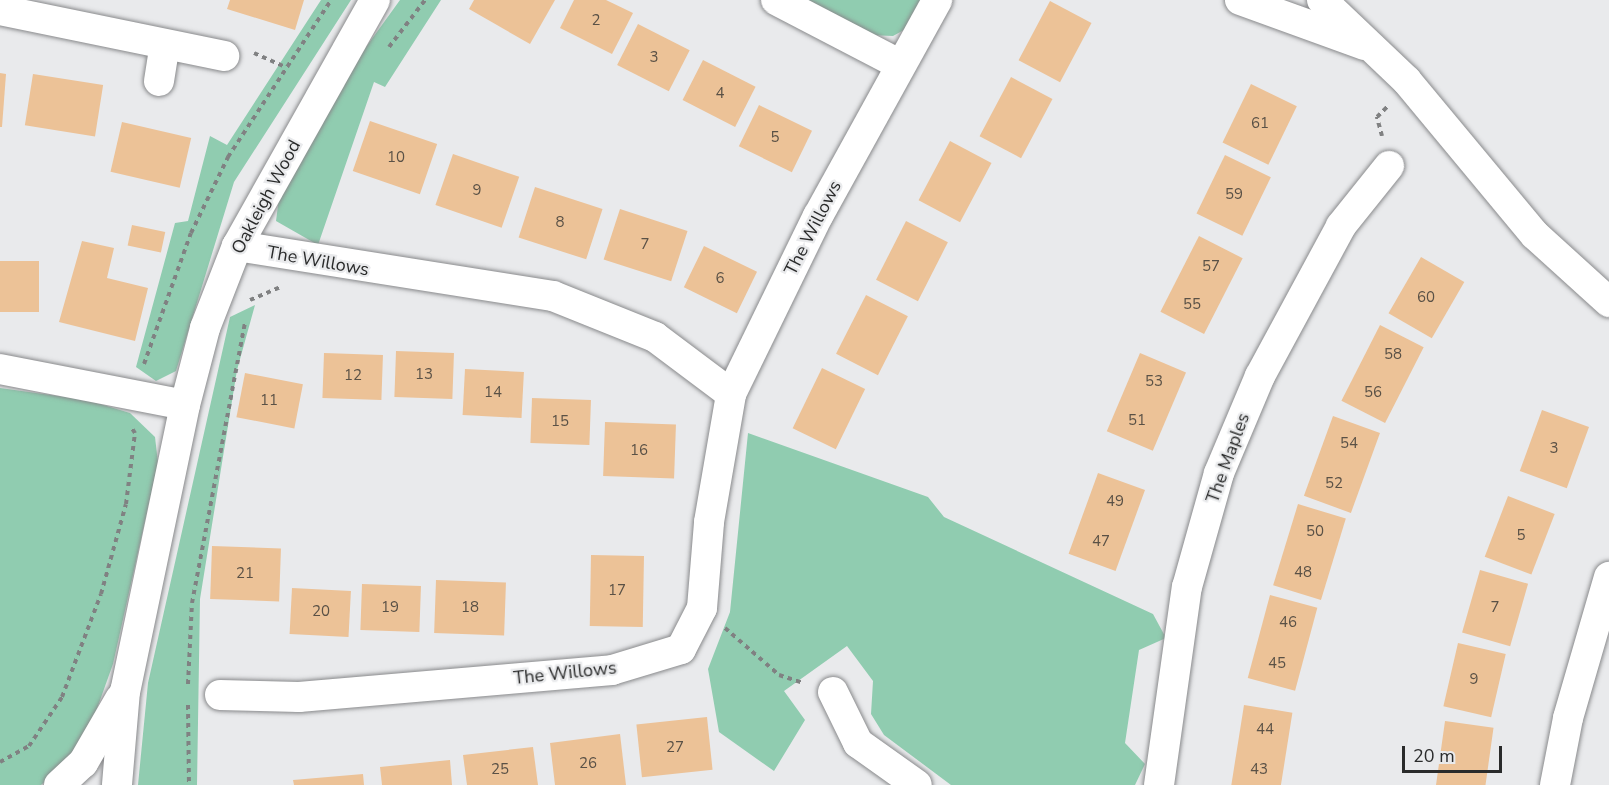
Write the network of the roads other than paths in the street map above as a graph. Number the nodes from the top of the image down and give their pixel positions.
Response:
1 (375, 0) edge
2 (776, 0) edge
3 (937, 0) edge
4 (1240, 0) edge
5 (1322, 0) edge
6 (0, 10) edge
7 (165, 44) junction
8 (1378, 50) junction
9 (224, 56) dead end
10 (899, 64) junction
11 (159, 81) dead end
12 (1389, 166) road end
13 (237, 246) junction
14 (1609, 302) edge
15 (0, 369) edge
16 (731, 394) junction
17 (185, 405) junction
18 (1609, 577) edge
19 (125, 691) junction
20 (833, 692) road end
21 (220, 695) road end
22 (59, 785) edge
23 (117, 785) edge
24 (917, 785) edge
25 (1159, 785) edge
26 (1555, 785) edge

1 - 13 street, Oakleigh Wood
2 - 10 street
3 - 10 street, The Willows
4 - 8 street
5 - 8 street
6 - 7 street
7 - 9 street
7 - 11 street
8 - 14 street
10 - 16 street, The Willows
12 - 25 street, The Maples
13 - 16 street, The Willows
13 - 17 street, Oakleigh Wood
15 - 17 street
16 - 21 street, The Willows
17 - 19 street, Oakleigh Wood
18 - 26 street
19 - 22 street, Oakleigh Wood
19 - 23 street, Oakleigh Wood
20 - 24 street

